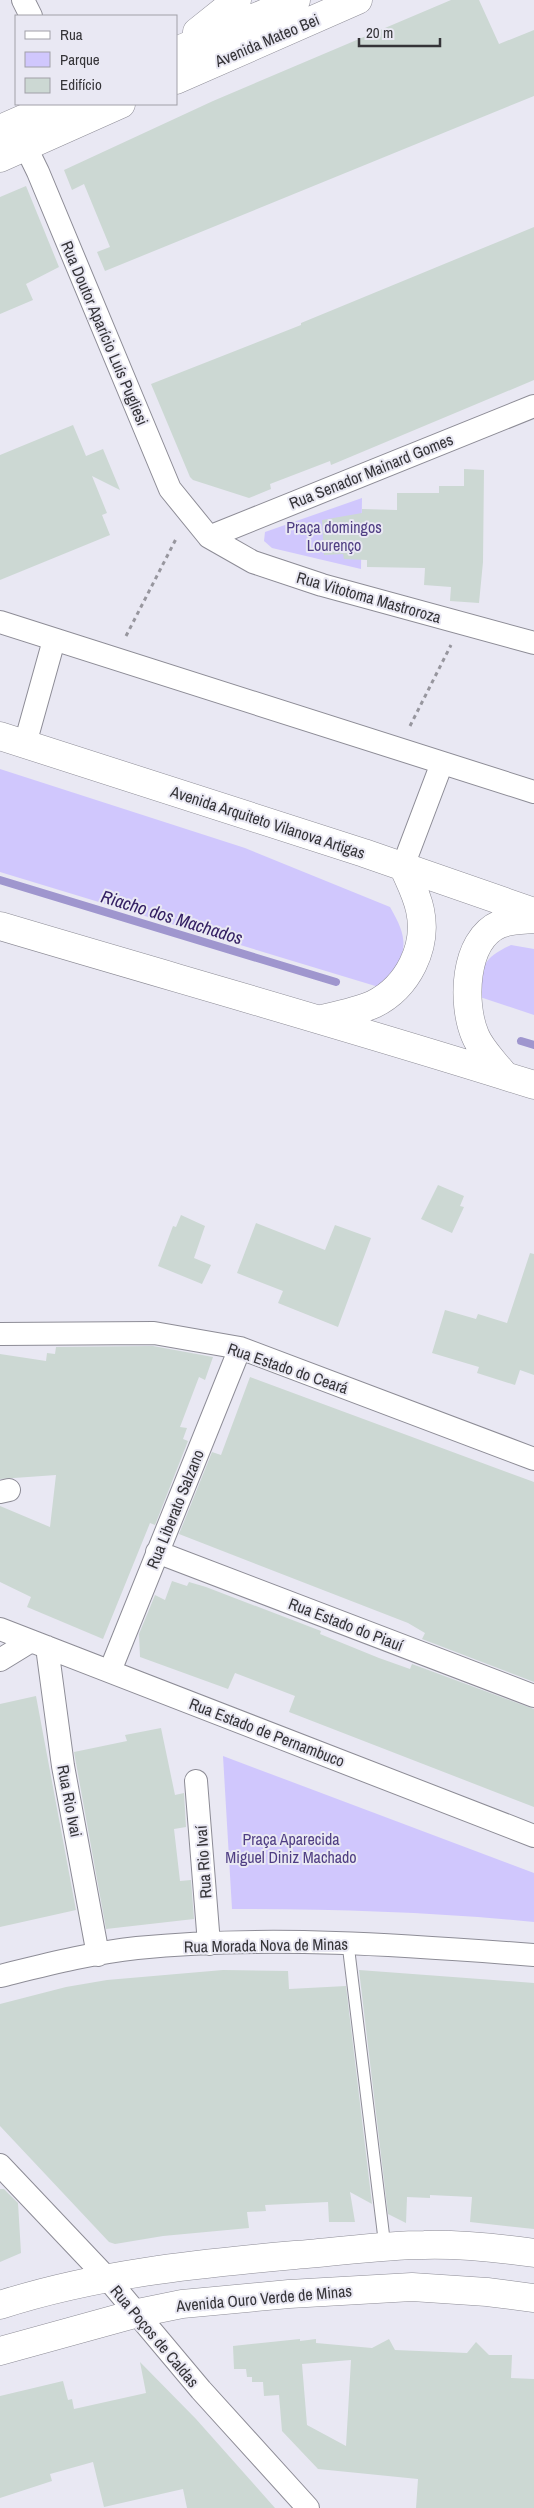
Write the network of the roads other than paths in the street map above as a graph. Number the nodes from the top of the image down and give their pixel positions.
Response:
1 (23, 0) edge
2 (237, 0) edge
3 (296, 0) edge
4 (358, 0) edge
5 (327, 7) edge
6 (30, 15) edge
7 (178, 48) edge
8 (178, 49) edge
9 (178, 79) edge
10 (54, 105) edge
11 (116, 105) edge
12 (76, 113) edge
13 (13, 132) edge
14 (0, 158) edge
15 (534, 406) edge
16 (209, 537) junction
17 (0, 622) edge
18 (54, 640) junction
19 (534, 643) edge
20 (12, 740) edge
21 (442, 763) junction
22 (534, 792) edge
23 (403, 866) junction
24 (534, 912) edge
25 (534, 919) edge
26 (0, 926) edge
27 (322, 1019) junction
28 (505, 1076) junction
29 (534, 1085) edge
30 (0, 1334) edge
31 (240, 1348) junction
32 (534, 1459) edge
33 (157, 1552) junction
34 (0, 1628) edge
35 (39, 1644) junction
36 (0, 1660) edge
37 (110, 1671) junction
38 (534, 1696) edge
39 (196, 1781) dead end
40 (534, 1836) edge
41 (209, 1944) junction
42 (348, 1944) junction
43 (534, 1954) edge
44 (98, 1955) junction
45 (0, 1976) edge
46 (0, 2165) edge
47 (385, 2248) junction
48 (534, 2253) edge
49 (107, 2278) junction
50 (534, 2298) edge
51 (0, 2305) edge
52 (138, 2313) junction
53 (0, 2351) edge
54 (308, 2508) edge

1 - 6 street
2 - 7 main road
3 - 8 main road, Avenida Mateo Bei
4 - 5 main road, Avenida Mateo Bei
5 - 9 main road, Avenida Mateo Bei
10 - 13 main road
11 - 12 main road
12 - 13 main road
13 - 14 main road
13 - 16 street, Rua Doutor Aparício Luís Pugliesi
15 - 16 street, Rua Senador Mainard Gomes
16 - 19 street, Rua Vitotoma Mastroroza
17 - 18 street
18 - 20 street
18 - 21 street
20 - 23 main road, Avenida Arquiteto Vilanova Artigas
21 - 22 street
21 - 23 street
23 - 24 main road, Avenida Arquiteto Vilanova Artigas
23 - 27 main road
25 - 28 main road
26 - 27 main road
27 - 28 main road
28 - 29 main road
30 - 31 street, Rua Estado do Ceará
31 - 32 street, Rua Estado do Ceará
31 - 33 street, Rua Liberato Salzano
33 - 37 street, Rua Liberato Salzano
33 - 38 street, Rua Estado do Piauí
34 - 35 street, Rua Estado de Pernambuco
35 - 36 street
35 - 37 street, Rua Estado de Pernambuco
35 - 44 street, Rua Rio Ivai
37 - 40 street, Rua Estado de Pernambuco
39 - 41 street, Rua Rio Ivaí
41 - 42 street, Rua Morada Nova de Minas
41 - 44 street, Rua Morada Nova de Minas
42 - 43 street, Rua Morada Nova de Minas
42 - 47 lane
44 - 45 street, Rua Morada Nova de Minas
46 - 49 street, Rua Poços de Caldas
47 - 48 main road
47 - 49 main road
49 - 51 main road
49 - 52 street, Rua Poços de Caldas
50 - 52 main road, Avenida Ouro Verde de Minas
52 - 53 main road, Avenida Ouro Verde de Minas
52 - 54 street, Rua Poços de Caldas

